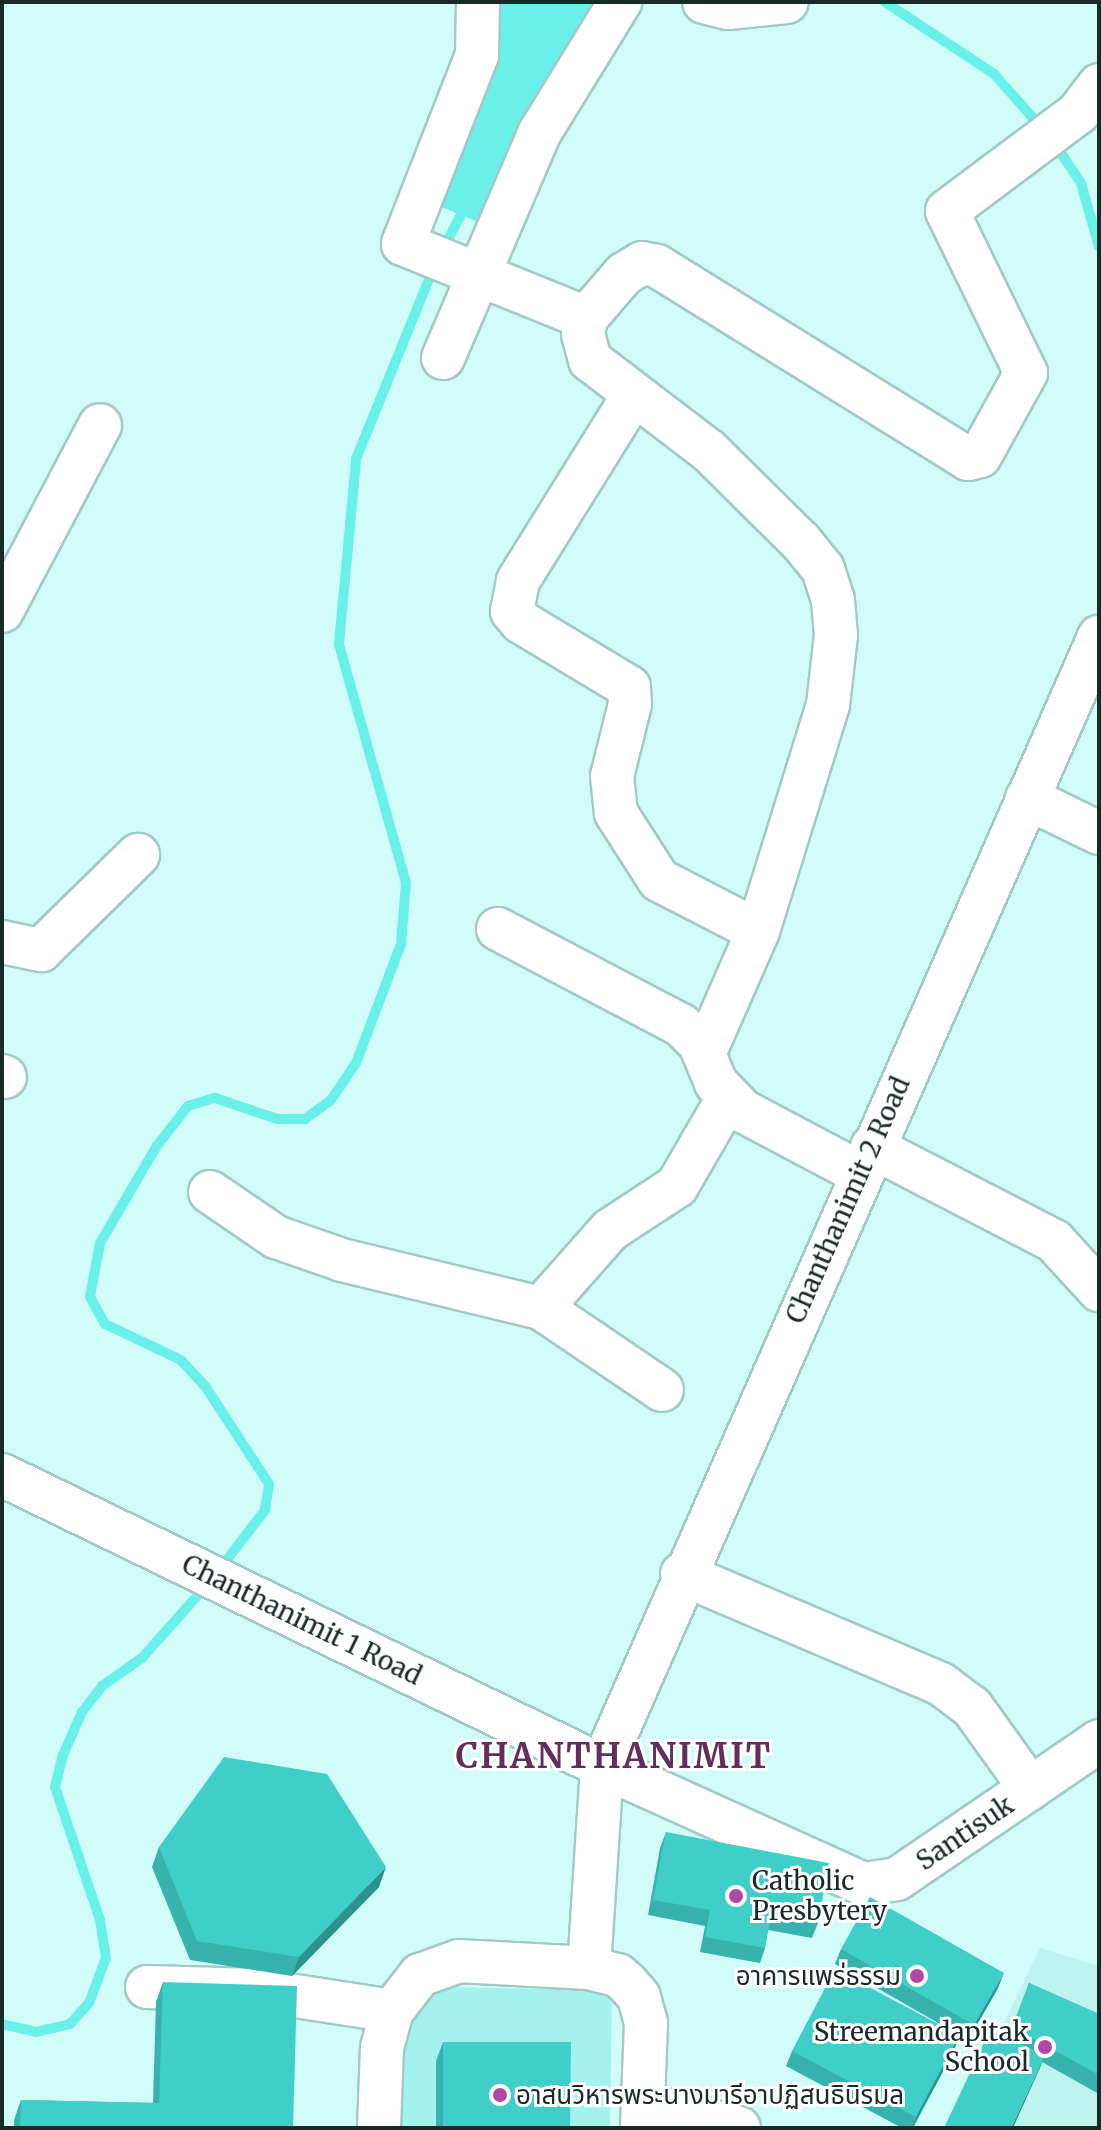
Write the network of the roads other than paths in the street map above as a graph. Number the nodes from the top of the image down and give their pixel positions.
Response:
1 (478, 2) edge
2 (620, 2) edge
3 (704, 2) edge
4 (787, 2) edge
5 (1089, 99) edge
6 (477, 276) junction
7 (586, 318) junction
8 (443, 358) dead end
9 (633, 396) junction
10 (100, 425) dead end
11 (2, 611) edge
12 (1099, 637) edge
13 (1027, 798) junction
14 (1099, 833) edge
15 (138, 855) dead end
16 (498, 929) dead end
17 (758, 931) junction
18 (2, 942) edge
19 (704, 1054) junction
20 (728, 1098) junction
21 (866, 1160) junction
22 (210, 1192) dead end
23 (1098, 1288) edge
24 (541, 1308) junction
25 (662, 1390) dead end
26 (2, 1475) edge
27 (682, 1574) junction
28 (1099, 1741) edge
29 (602, 1766) junction
30 (1030, 1788) junction
31 (589, 1968) junction
32 (147, 1987) dead end
33 (392, 2011) junction
34 (643, 2116) edge
35 (379, 2128) edge
36 (739, 2128) edge

1 - 6 street
2 - 6 street
3 - 4 street
5 - 7 street
6 - 7 street
6 - 8 street
7 - 9 street
9 - 17 street
9 - 17 street
10 - 11 street
12 - 13 street, Chanthanimit 2 Road
13 - 14 street
13 - 21 street, Chanthanimit 2 Road
15 - 18 street
16 - 19 street
17 - 19 street
19 - 20 street
20 - 21 street
20 - 24 street
21 - 23 street
21 - 27 street, Chanthanimit 2 Road
22 - 24 street
24 - 25 street
26 - 29 street, Chanthanimit 1 Road
27 - 29 street, Chanthanimit 2 Road
27 - 30 street
28 - 30 street, Santisuk
29 - 30 street, Santisuk
29 - 31 street, Chanthanimit 2 Road
31 - 33 street
31 - 34 street
32 - 33 street
33 - 35 street
34 - 36 street

